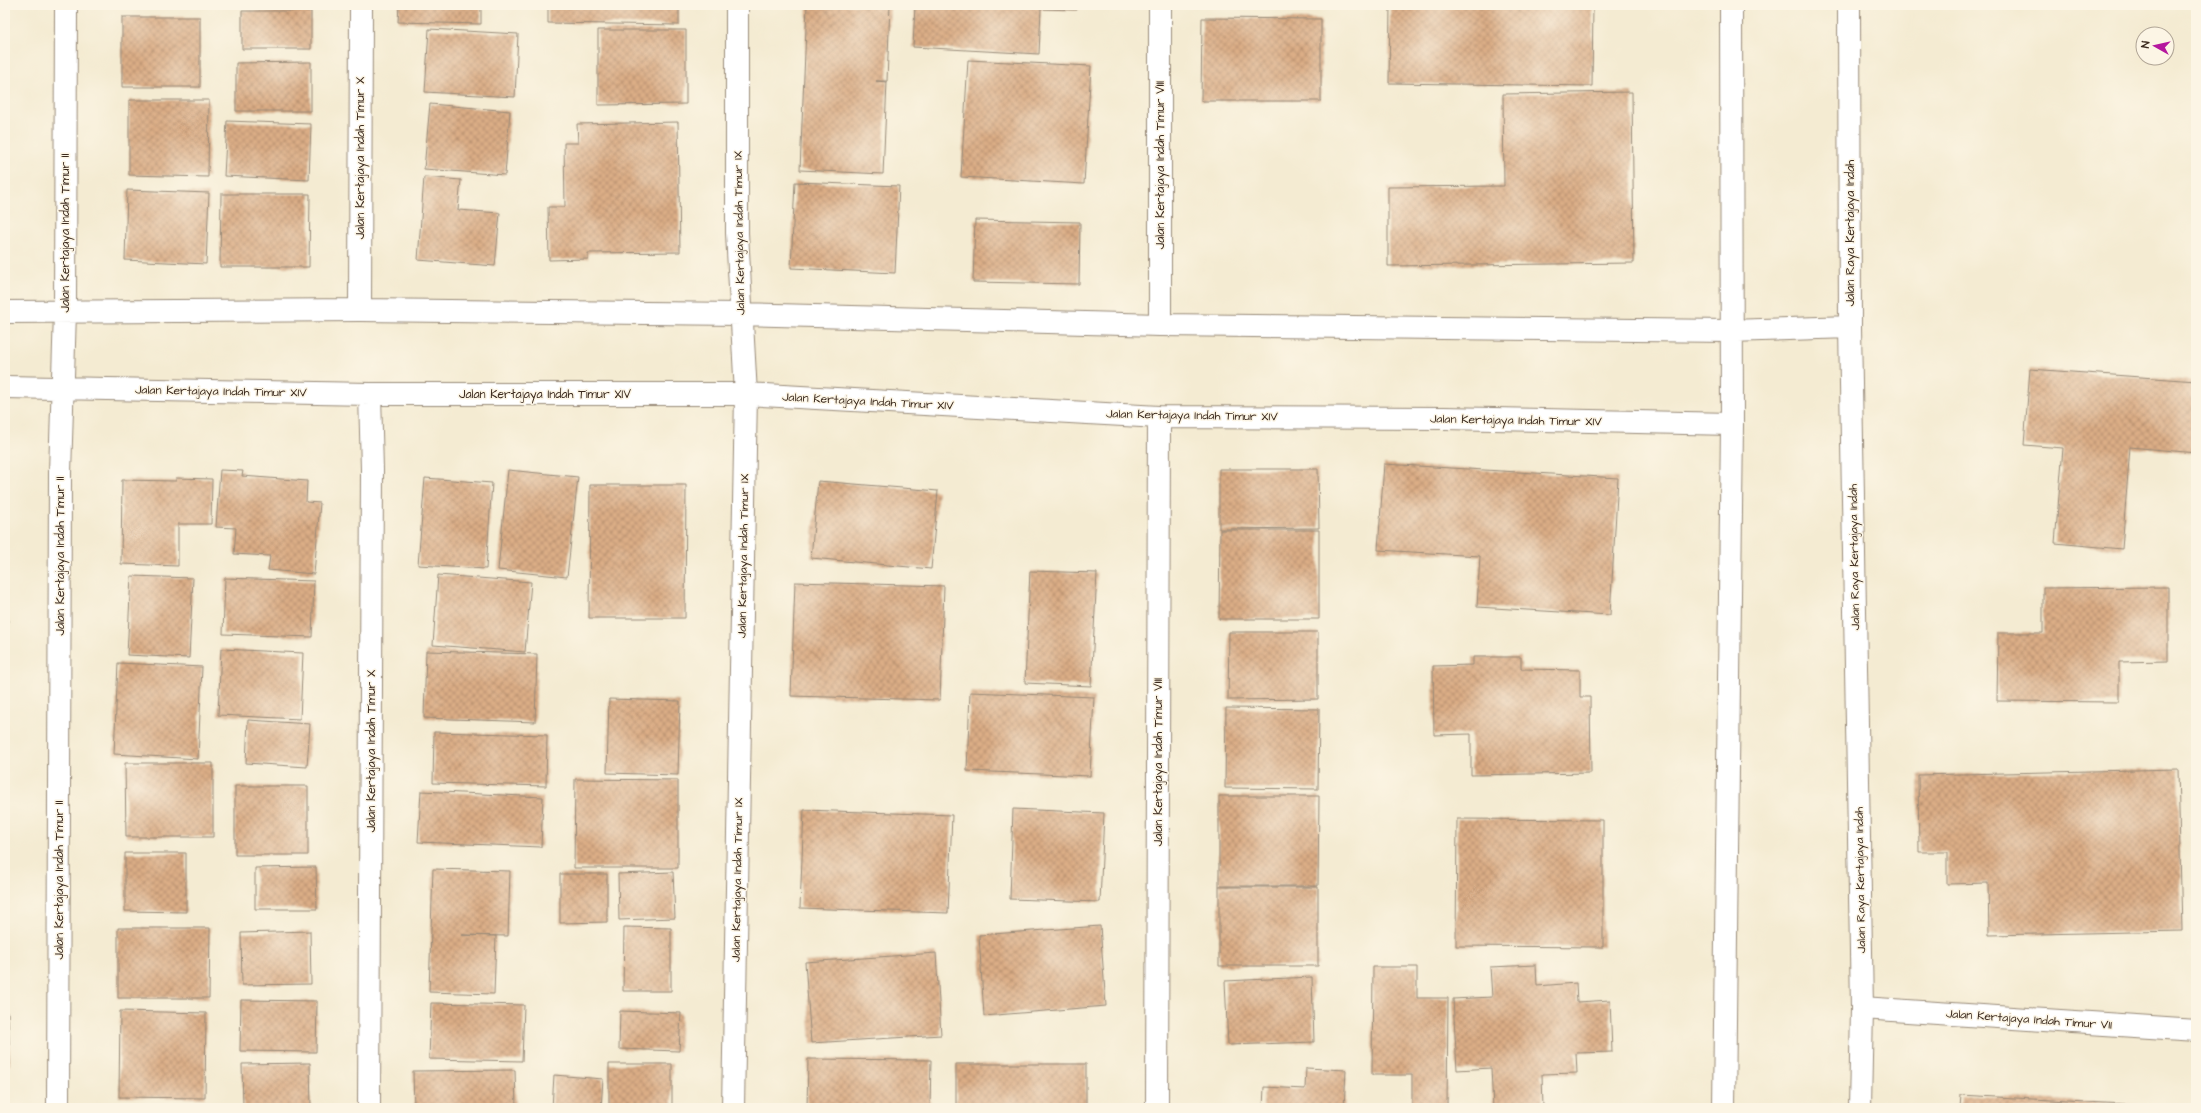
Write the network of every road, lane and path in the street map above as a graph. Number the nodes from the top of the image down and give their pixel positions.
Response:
1 (66, 5) edge
2 (361, 5) edge
3 (737, 5) edge
4 (1160, 5) edge
5 (1731, 5) edge
6 (1849, 5) edge
7 (360, 310) junction
8 (5, 312) edge
9 (65, 312) junction
10 (741, 314) junction
11 (1160, 325) junction
12 (1850, 327) junction
13 (1730, 331) junction
14 (5, 386) edge
15 (63, 388) junction
16 (370, 394) junction
17 (746, 394) junction
18 (1159, 416) junction
19 (1732, 424) junction
20 (1862, 1008) junction
21 (2196, 1030) edge
22 (58, 1108) edge
23 (369, 1108) edge
24 (733, 1108) edge
25 (1157, 1108) edge
26 (1724, 1108) edge
27 (1860, 1108) edge

1 - 9 street, Jalan Kertajaya Indah Timur II
2 - 7 street, Jalan Kertajaya Indah Timur X
3 - 10 street, Jalan Kertajaya Indah Timur IX
4 - 11 street, Jalan Kertajaya Indah Timur VIII
5 - 13 street
6 - 12 street, Jalan Raya Kertajaya Indah
7 - 9 street
7 - 10 street
8 - 9 street
9 - 15 street, Jalan Kertajaya Indah Timur II
10 - 11 street
10 - 17 street, Jalan Kertajaya Indah Timur IX
11 - 13 street
12 - 13 street
12 - 20 street, Jalan Raya Kertajaya Indah
13 - 19 street
14 - 15 street, Jalan Kertajaya Indah Timur XIV
15 - 16 street, Jalan Kertajaya Indah Timur XIV
15 - 22 street, Jalan Kertajaya Indah Timur II
16 - 17 street, Jalan Kertajaya Indah Timur XIV
16 - 23 street, Jalan Kertajaya Indah Timur X
17 - 18 street, Jalan Kertajaya Indah Timur XIV
17 - 24 street, Jalan Kertajaya Indah Timur IX
18 - 19 street, Jalan Kertajaya Indah Timur XIV
18 - 25 street, Jalan Kertajaya Indah Timur VIII
19 - 26 street
20 - 21 street, Jalan Kertajaya Indah Timur VII
20 - 27 street, Jalan Raya Kertajaya Indah

